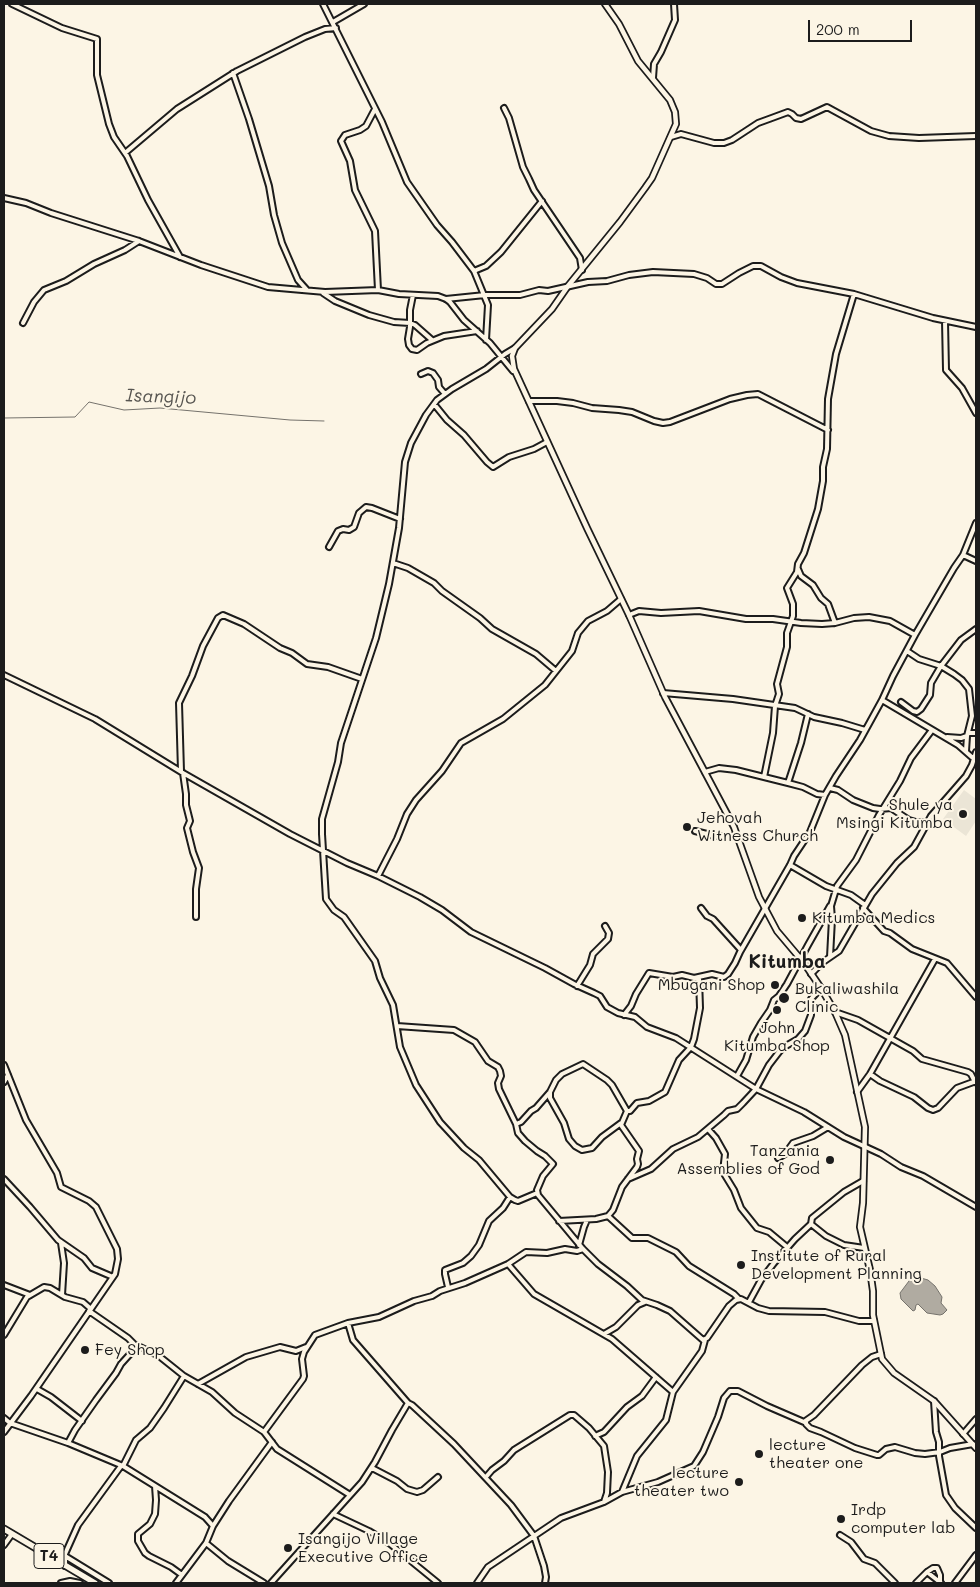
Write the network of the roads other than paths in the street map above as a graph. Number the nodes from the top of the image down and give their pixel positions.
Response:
1 (12, 4) edge
2 (323, 4) edge
3 (364, 4) edge
4 (605, 4) edge
5 (674, 4) edge
6 (333, 22) junction
7 (336, 28) junction
8 (233, 73) junction
9 (653, 78) junction
10 (504, 108) dead end
11 (375, 109) junction
12 (976, 136) edge
13 (671, 137) junction
14 (125, 153) junction
15 (4, 198) edge
16 (542, 202) junction
17 (139, 241) junction
18 (180, 257) junction
19 (582, 270) junction
20 (474, 271) junction
21 (568, 286) junction
22 (306, 290) junction
23 (378, 290) junction
24 (321, 292) junction
25 (854, 294) junction
26 (413, 295) junction
27 (484, 295) junction
28 (460, 297) junction
29 (446, 298) junction
30 (454, 308) junction
31 (945, 321) junction
32 (23, 323) dead end
33 (410, 323) junction
34 (976, 327) edge
35 (477, 330) junction
36 (432, 340) junction
37 (486, 340) junction
38 (515, 348) junction
39 (502, 356) junction
40 (514, 372) junction
41 (421, 374) dead end
42 (445, 394) junction
43 (529, 401) junction
44 (434, 404) junction
45 (976, 413) edge
46 (828, 430) junction
47 (547, 442) junction
48 (400, 519) junction
49 (976, 523) edge
50 (329, 547) dead end
51 (963, 555) junction
52 (976, 561) edge
53 (393, 563) junction
54 (798, 569) junction
55 (621, 599) junction
56 (629, 615) junction
57 (791, 622) junction
58 (835, 623) junction
59 (976, 629) edge
60 (915, 635) junction
61 (907, 651) junction
62 (940, 666) junction
63 (556, 672) junction
64 (4, 675) edge
65 (362, 678) junction
66 (663, 692) junction
67 (882, 700) junction
68 (901, 702) dead end
69 (775, 706) junction
70 (808, 714) junction
71 (864, 730) junction
72 (932, 730) junction
73 (976, 733) edge
74 (968, 735) junction
75 (943, 737) junction
76 (966, 751) junction
77 (976, 752) edge
78 (974, 759) junction
79 (182, 772) junction
80 (706, 772) junction
81 (764, 776) junction
82 (788, 783) junction
83 (830, 788) junction
84 (825, 795) junction
85 (884, 809) junction
86 (927, 822) junction
87 (696, 831) dead end
88 (738, 836) junction
89 (322, 851) junction
90 (790, 866) junction
91 (378, 876) junction
92 (835, 890) junction
93 (831, 906) junction
94 (864, 906) junction
95 (702, 908) dead end
96 (765, 908) junction
97 (196, 917) dead end
98 (605, 926) dead end
99 (741, 950) junction
100 (830, 957) junction
101 (801, 959) junction
102 (935, 959) junction
103 (812, 974) junction
104 (699, 978) junction
105 (577, 986) junction
106 (821, 988) junction
107 (976, 997) edge
108 (835, 1012) junction
109 (624, 1015) junction
110 (397, 1026) junction
111 (891, 1038) junction
112 (691, 1047) junction
113 (4, 1065) edge
114 (870, 1074) junction
115 (8, 1075) junction
116 (737, 1076) junction
117 (976, 1081) edge
118 (4, 1082) edge
119 (756, 1089) junction
120 (550, 1092) junction
121 (857, 1092) junction
122 (627, 1111) junction
123 (622, 1122) junction
124 (516, 1124) junction
125 (828, 1127) junction
126 (708, 1129) junction
127 (865, 1147) junction
128 (778, 1158) dead end
129 (4, 1179) edge
130 (628, 1179) junction
131 (863, 1181) junction
132 (537, 1193) junction
133 (510, 1197) junction
134 (976, 1207) edge
135 (608, 1216) junction
136 (588, 1220) junction
137 (558, 1221) junction
138 (811, 1224) junction
139 (61, 1242) junction
140 (579, 1244) junction
141 (788, 1247) junction
142 (864, 1248) junction
143 (583, 1249) junction
144 (508, 1264) junction
145 (113, 1277) junction
146 (4, 1285) edge
147 (448, 1288) junction
148 (30, 1295) junction
149 (62, 1295) junction
150 (740, 1299) junction
151 (646, 1302) junction
152 (749, 1302) junction
153 (90, 1310) junction
154 (874, 1321) junction
155 (348, 1323) junction
156 (604, 1334) junction
157 (4, 1335) edge
158 (705, 1340) junction
159 (134, 1344) junction
160 (306, 1347) junction
161 (881, 1354) junction
162 (184, 1376) junction
163 (656, 1376) junction
164 (198, 1384) junction
165 (36, 1389) junction
166 (673, 1392) junction
167 (934, 1401) junction
168 (408, 1403) junction
169 (4, 1418) edge
170 (976, 1419) edge
171 (82, 1421) junction
172 (806, 1422) junction
173 (10, 1423) junction
174 (4, 1432) edge
175 (264, 1432) junction
176 (963, 1434) junction
177 (595, 1436) junction
178 (272, 1442) junction
179 (68, 1443) junction
180 (974, 1446) edge
181 (940, 1452) junction
182 (122, 1466) junction
183 (372, 1468) junction
184 (438, 1477) dead end
185 (486, 1477) junction
186 (155, 1485) junction
187 (622, 1492) junction
188 (350, 1495) junction
189 (604, 1502) junction
190 (333, 1514) junction
191 (214, 1524) junction
192 (976, 1528) edge
193 (4, 1529) edge
194 (12, 1534) junction
195 (840, 1535) dead end
196 (534, 1536) junction
197 (206, 1543) junction
198 (4, 1545) edge
199 (976, 1555) edge
200 (65, 1556) junction
201 (65, 1566) junction
202 (927, 1572) junction
203 (182, 1576) junction
204 (62, 1583) edge
205 (80, 1583) edge
206 (95, 1583) edge
207 (109, 1583) edge
208 (176, 1583) edge
209 (264, 1583) edge
210 (271, 1583) edge
211 (438, 1583) edge
212 (477, 1583) edge
213 (545, 1583) edge
214 (895, 1583) edge
215 (916, 1583) edge
216 (940, 1583) edge
217 (955, 1583) edge

1 - 14 street
2 - 6 street
3 - 6 street
4 - 9 street
5 - 9 street
6 - 7 street
7 - 8 street
7 - 11 street
8 - 14 street
8 - 22 street
9 - 13 street
10 - 16 street
11 - 20 street
11 - 23 street
12 - 13 street
13 - 19 street
14 - 18 street
15 - 17 street
16 - 19 street
16 - 20 street
17 - 18 street
17 - 32 street
18 - 22 street
19 - 21 street
20 - 27 street
21 - 25 street
21 - 27 street
21 - 38 street
22 - 24 street
23 - 24 street
23 - 26 street
24 - 33 street
25 - 31 street
25 - 46 street
26 - 29 street
26 - 33 street
27 - 28 street
27 - 37 street
28 - 29 street
28 - 30 street
29 - 30 street
30 - 35 street
31 - 34 street
31 - 45 street
33 - 36 street
33 - 36 street
35 - 36 street
35 - 37 street
37 - 39 street
38 - 39 street
38 - 40 street
39 - 40 street
39 - 42 street
40 - 43 street
41 - 42 street
42 - 44 street
43 - 46 street
43 - 47 street
44 - 47 street
44 - 48 street
46 - 54 street
47 - 55 street
48 - 50 street
48 - 53 street
49 - 51 street
51 - 52 street
51 - 60 street
53 - 63 street
53 - 65 street
54 - 57 street
54 - 58 street
55 - 56 street
55 - 63 street
56 - 57 street
56 - 66 street
57 - 58 street
57 - 69 street
58 - 60 street
59 - 62 street
60 - 61 street
61 - 62 street
61 - 67 street
62 - 68 street
62 - 74 street
63 - 91 street
64 - 79 street
65 - 79 street
65 - 89 street
66 - 69 street
66 - 80 street
67 - 71 street
67 - 72 street
69 - 70 street
69 - 81 street
70 - 71 street
70 - 82 street
71 - 83 street
72 - 75 street
72 - 85 street
73 - 74 street
74 - 75 street
74 - 76 street
75 - 76 street
76 - 78 street
77 - 78 street
78 - 86 street
79 - 89 street
79 - 97 street
80 - 81 street
80 - 88 street
81 - 82 street
82 - 84 street
83 - 84 street
83 - 85 street
84 - 90 street
85 - 86 street
85 - 92 street
86 - 94 street
87 - 88 street
88 - 96 street
89 - 91 street
89 - 110 street
90 - 92 street
90 - 96 street
91 - 105 street
92 - 93 street
92 - 94 street
93 - 100 street
93 - 101 street
94 - 100 street
94 - 102 street
95 - 99 street
96 - 99 street
96 - 101 street
98 - 105 street
99 - 104 street
100 - 103 street
101 - 103 street
101 - 116 street
102 - 107 street
102 - 111 street
103 - 106 street
104 - 109 street
104 - 112 street
105 - 109 street
106 - 108 street
106 - 119 street
108 - 111 street
108 - 121 street
109 - 112 street
110 - 124 street
110 - 133 street
111 - 114 street
111 - 117 street
112 - 116 street
112 - 122 street
113 - 115 street
114 - 117 street
114 - 121 street
115 - 118 street
115 - 145 street
116 - 119 street
119 - 125 street
119 - 126 street
120 - 122 street
120 - 123 street
120 - 124 street
121 - 127 street
122 - 123 street
123 - 130 street
124 - 132 street
125 - 127 street
125 - 128 street
126 - 130 street
126 - 141 street
127 - 131 street
127 - 134 street
129 - 139 street
130 - 135 street
131 - 138 street
131 - 142 street
132 - 133 street
132 - 137 street
133 - 147 street
135 - 136 street
135 - 150 street
136 - 137 street
136 - 140 street
137 - 140 street
138 - 141 street
138 - 142 street
139 - 145 street
139 - 149 street
140 - 143 street
141 - 152 street
142 - 154 street
143 - 144 street
143 - 151 street
144 - 147 street
144 - 156 street
145 - 153 street
146 - 148 street
147 - 155 street
148 - 149 street
148 - 157 street
149 - 153 street
150 - 152 street
150 - 158 street
151 - 156 street
151 - 158 street
152 - 154 street
153 - 159 street
153 - 165 street
154 - 161 street
155 - 160 street
155 - 168 street
156 - 163 street
158 - 166 street
159 - 162 street
159 - 171 street
160 - 164 street
160 - 175 street
161 - 167 street
161 - 172 street
162 - 164 street
162 - 182 street
163 - 166 street
163 - 177 street
164 - 175 street
165 - 171 street
165 - 173 street
166 - 187 street
167 - 176 street
167 - 181 street
168 - 183 street
168 - 185 street
169 - 173 street
170 - 176 street
171 - 179 street
172 - 181 street
172 - 187 street
173 - 174 street
173 - 179 street
175 - 178 street
176 - 180 street
177 - 185 street
177 - 189 street
178 - 188 street
178 - 191 street
179 - 182 street
180 - 181 street
181 - 192 street
182 - 186 street
182 - 200 street
183 - 184 street
183 - 188 street
185 - 196 street
186 - 191 street
186 - 203 street
187 - 189 street
188 - 190 street
189 - 196 street
190 - 210 street
190 - 211 street
191 - 197 street
193 - 194 highway, T4
194 - 198 street
194 - 201 highway, T4
195 - 214 street
196 - 212 street
196 - 213 street
197 - 203 street
197 - 209 street
199 - 217 street
200 - 201 street
200 - 207 street
201 - 206 highway, T4
202 - 215 street
202 - 216 street
202 - 216 street
203 - 208 street
204 - 205 street

